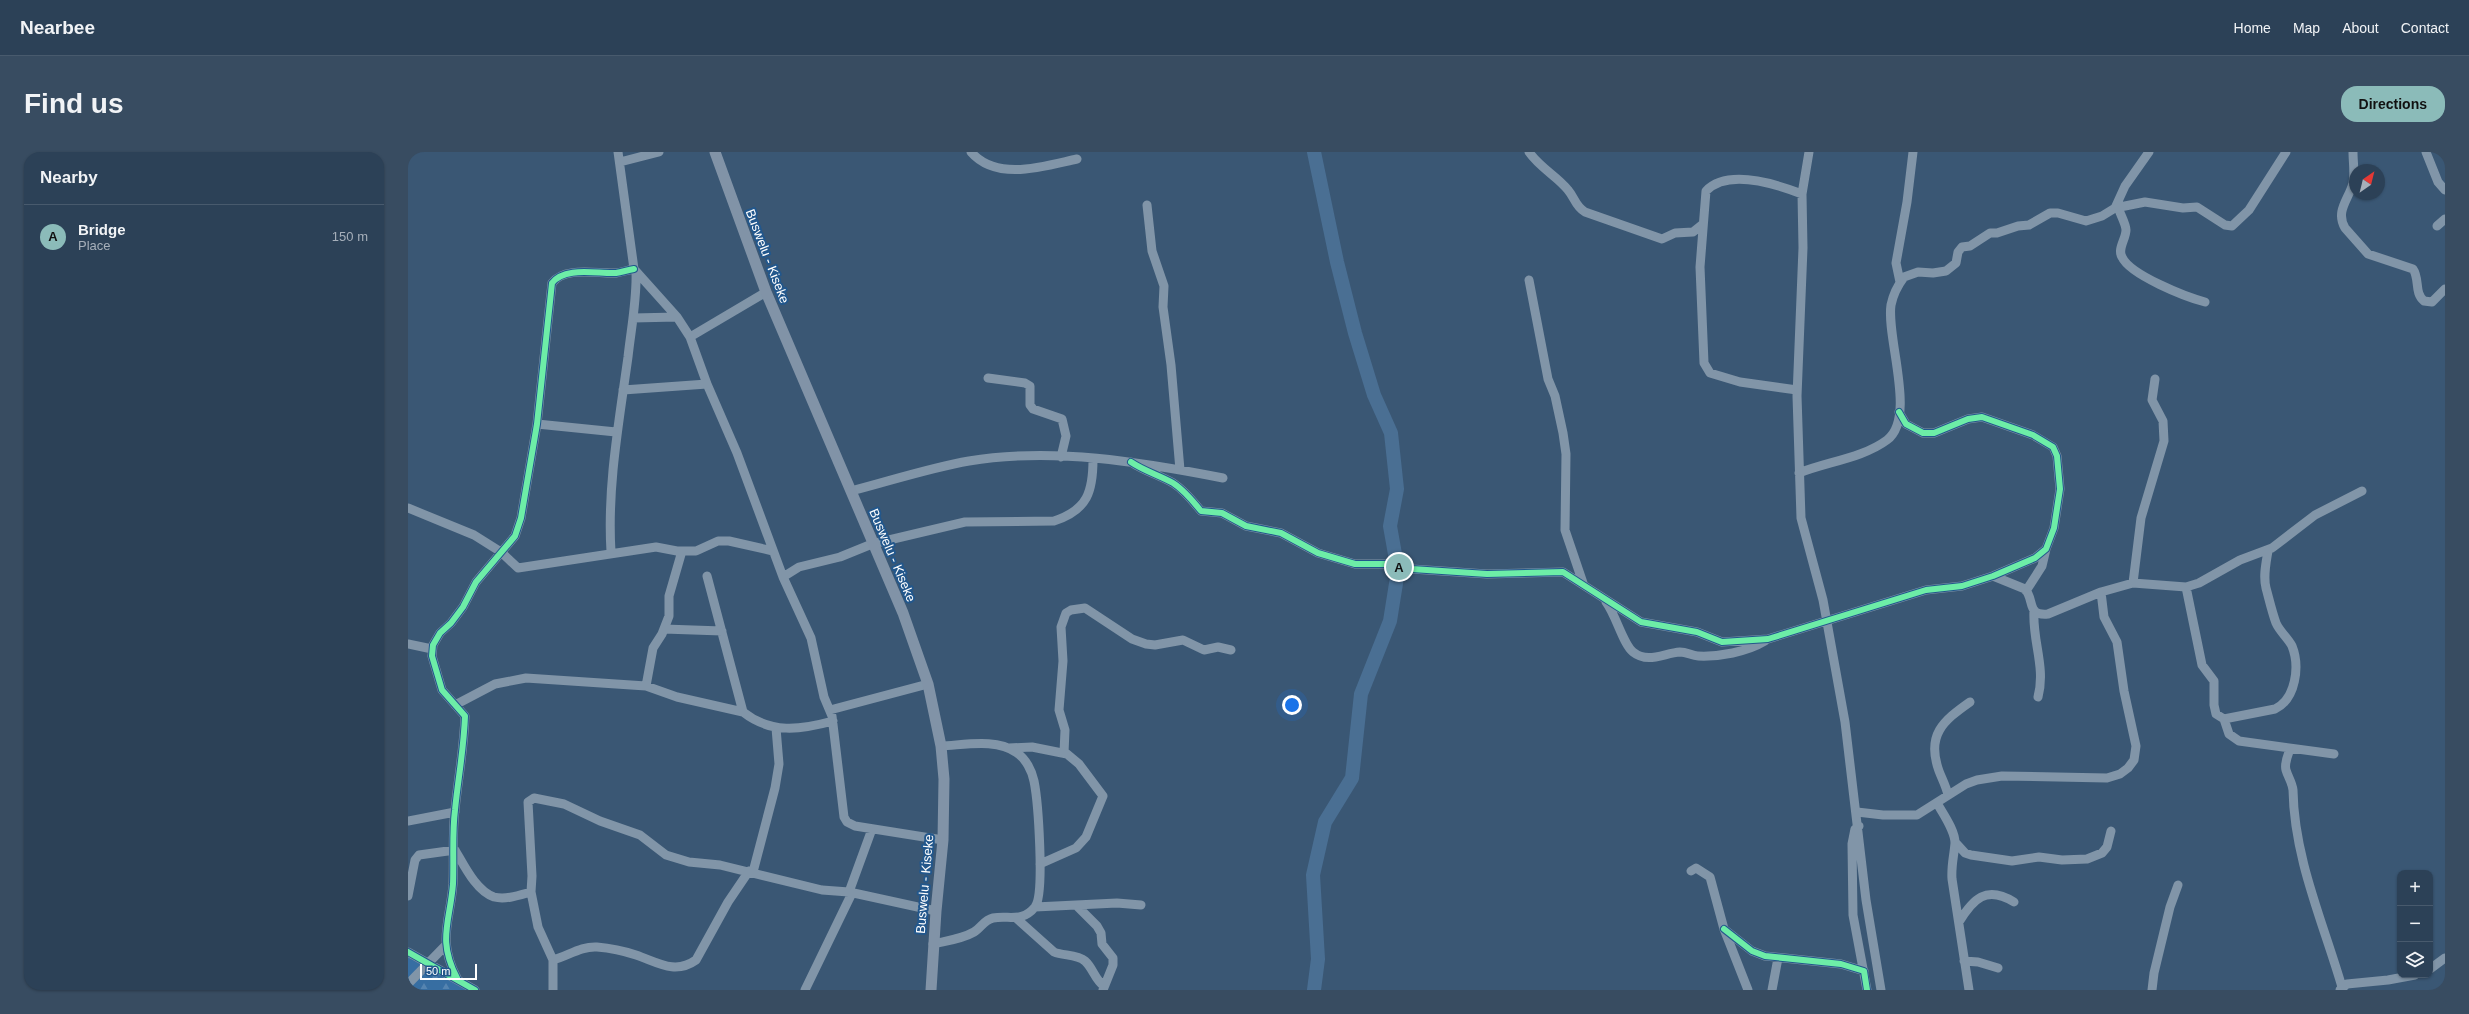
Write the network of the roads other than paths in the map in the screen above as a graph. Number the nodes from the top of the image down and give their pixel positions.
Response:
1 (618, 152) edge
2 (659, 152) edge
3 (715, 152) edge
4 (971, 152) edge
5 (1529, 152) edge
6 (1810, 152) edge
7 (1912, 152) edge
8 (2149, 152) edge
9 (2286, 152) edge
10 (2353, 152) edge
11 (2426, 152) edge
12 (1077, 159) dead end
13 (620, 162) junction
14 (2445, 190) edge
15 (1802, 194) junction
16 (1147, 205) dead end
17 (2116, 208) junction
18 (2445, 219) edge
19 (1703, 224) junction
20 (2437, 226) dead end
21 (635, 270) junction
22 (1529, 280) dead end
23 (1900, 282) junction
24 (2445, 289) edge
25 (766, 292) junction
26 (2205, 302) dead end
27 (677, 317) junction
28 (633, 318) junction
29 (690, 337) junction
30 (988, 378) dead end
31 (2155, 379) dead end
32 (707, 384) junction
33 (623, 390) junction
34 (1797, 390) junction
35 (1899, 412) junction
36 (537, 424) junction
37 (616, 432) junction
38 (1061, 457) junction
39 (1093, 459) junction
40 (1131, 462) junction
41 (1180, 470) junction
42 (1798, 473) junction
43 (1223, 478) dead end
44 (851, 491) junction
45 (2362, 491) dead end
46 (408, 508) edge
47 (872, 544) junction
48 (2046, 549) junction
49 (773, 550) junction
50 (682, 551) junction
51 (2268, 551) junction
52 (501, 552) junction
53 (611, 552) junction
54 (707, 576) dead end
55 (1993, 576) junction
56 (783, 577) junction
57 (2133, 583) junction
58 (1583, 584) junction
59 (2186, 587) junction
60 (2026, 590) junction
61 (2101, 592) junction
62 (1602, 596) junction
63 (2034, 610) junction
64 (1827, 622) junction
65 (664, 629) junction
66 (722, 631) junction
67 (1768, 639) junction
68 (408, 644) edge
69 (432, 649) junction
70 (1231, 650) dead end
71 (928, 684) junction
72 (646, 686) junction
73 (2038, 697) dead end
74 (1970, 702) dead end
75 (456, 705) junction
76 (830, 710) junction
77 (743, 712) junction
78 (2224, 719) junction
79 (833, 721) junction
80 (776, 728) junction
81 (941, 746) junction
82 (1008, 748) junction
83 (2290, 749) junction
84 (1064, 753) junction
85 (2334, 754) dead end
86 (1948, 795) junction
87 (1936, 803) junction
88 (454, 812) junction
89 (1857, 812) junction
90 (408, 820) edge
91 (1859, 826) junction
92 (872, 829) junction
93 (2111, 831) dead end
94 (943, 840) junction
95 (1955, 842) junction
96 (455, 850) junction
97 (1040, 864) junction
98 (1691, 871) dead end
99 (751, 872) junction
100 (2178, 886) dead end
101 (531, 892) junction
102 (851, 893) junction
103 (408, 896) edge
104 (2014, 902) dead end
105 (1141, 905) dead end
106 (1035, 907) junction
107 (1078, 907) junction
108 (936, 911) junction
109 (1016, 918) junction
110 (1959, 922) junction
111 (1724, 929) junction
112 (933, 944) junction
113 (445, 946) junction
114 (408, 952) edge
115 (1778, 958) junction
116 (2445, 958) edge
117 (553, 960) junction
118 (1964, 961) junction
119 (427, 964) junction
120 (1998, 968) dead end
121 (2433, 968) edge
122 (1864, 971) junction
123 (457, 978) junction
124 (2399, 978) edge
125 (408, 984) edge
126 (1104, 988) edge
127 (1864, 988) edge
128 (2341, 988) edge
129 (471, 989) edge
130 (553, 990) edge
131 (805, 990) edge
132 (931, 990) edge
133 (1748, 990) edge
134 (1772, 990) edge
135 (1881, 990) edge
136 (1969, 990) edge
137 (2152, 990) edge

1 - 13 street
2 - 13 street
3 - 25 main road, Buswelu - Kiseke
4 - 12 street
5 - 19 street
6 - 15 street
7 - 23 street
8 - 17 street
9 - 17 street
10 - 24 street
11 - 14 street
13 - 21 street
15 - 19 street
15 - 34 street
16 - 41 street
17 - 23 street
17 - 26 street
18 - 20 street
19 - 34 street
21 - 27 street
21 - 28 street
21 - 36 street
22 - 58 street
23 - 35 street
25 - 29 street
25 - 44 main road, Buswelu - Kiseke
27 - 28 street
27 - 29 street
28 - 33 street
29 - 32 street
30 - 38 street
31 - 57 street
32 - 33 street
32 - 49 street
33 - 37 street
34 - 42 street
35 - 42 street
35 - 48 street
36 - 37 street
36 - 52 street
37 - 53 street
38 - 39 street
38 - 44 street
39 - 40 street
39 - 47 street
40 - 41 street
40 - 58 street
41 - 43 street
42 - 64 street
44 - 47 main road, Buswelu - Kiseke
45 - 51 street
46 - 52 street
47 - 56 street
47 - 71 main road, Buswelu - Kiseke
48 - 55 street
48 - 60 street
49 - 50 street
49 - 56 street
50 - 53 street
50 - 65 street
51 - 59 street
51 - 78 street
52 - 53 street
52 - 69 street
54 - 66 street
55 - 60 street
55 - 64 street
56 - 76 street
57 - 59 street
57 - 61 street
58 - 62 street
59 - 78 street
60 - 63 street
61 - 63 street
61 - 86 street
62 - 67 street
62 - 67 street
63 - 73 street
64 - 67 street
64 - 89 street
65 - 66 street
65 - 72 street
66 - 77 street
68 - 69 street
69 - 75 street
70 - 84 street
71 - 76 street
71 - 81 main road, Buswelu - Kiseke
72 - 75 street
72 - 77 street
74 - 86 street
75 - 88 street
76 - 79 street
77 - 80 street
78 - 83 street
79 - 80 street
79 - 92 street
80 - 99 street
81 - 82 street
81 - 94 main road, Buswelu - Kiseke
82 - 84 street
82 - 97 street
83 - 85 street
83 - 128 street
84 - 97 street
86 - 87 street
87 - 89 street
87 - 95 street
88 - 90 street
88 - 96 street
89 - 91 street
91 - 122 street
91 - 135 street
92 - 94 street
92 - 102 street
93 - 95 street
94 - 108 main road, Buswelu - Kiseke
95 - 110 street
96 - 101 street
96 - 103 street
96 - 113 street
97 - 106 street
98 - 111 street
99 - 101 street
99 - 102 street
99 - 117 street
100 - 137 street
101 - 117 street
102 - 108 street
102 - 131 street
104 - 110 street
105 - 107 street
106 - 107 street
106 - 109 street
107 - 126 street
108 - 112 main road, Buswelu - Kiseke
109 - 112 street
109 - 126 street
110 - 118 street
111 - 115 street
111 - 133 street
112 - 132 main road, Buswelu - Kiseke
113 - 119 street
113 - 123 street
114 - 119 street
115 - 122 street
115 - 134 street
116 - 121 street
117 - 130 street
118 - 120 street
118 - 136 street
119 - 123 street
119 - 125 street
122 - 127 street
123 - 129 street
124 - 128 street

